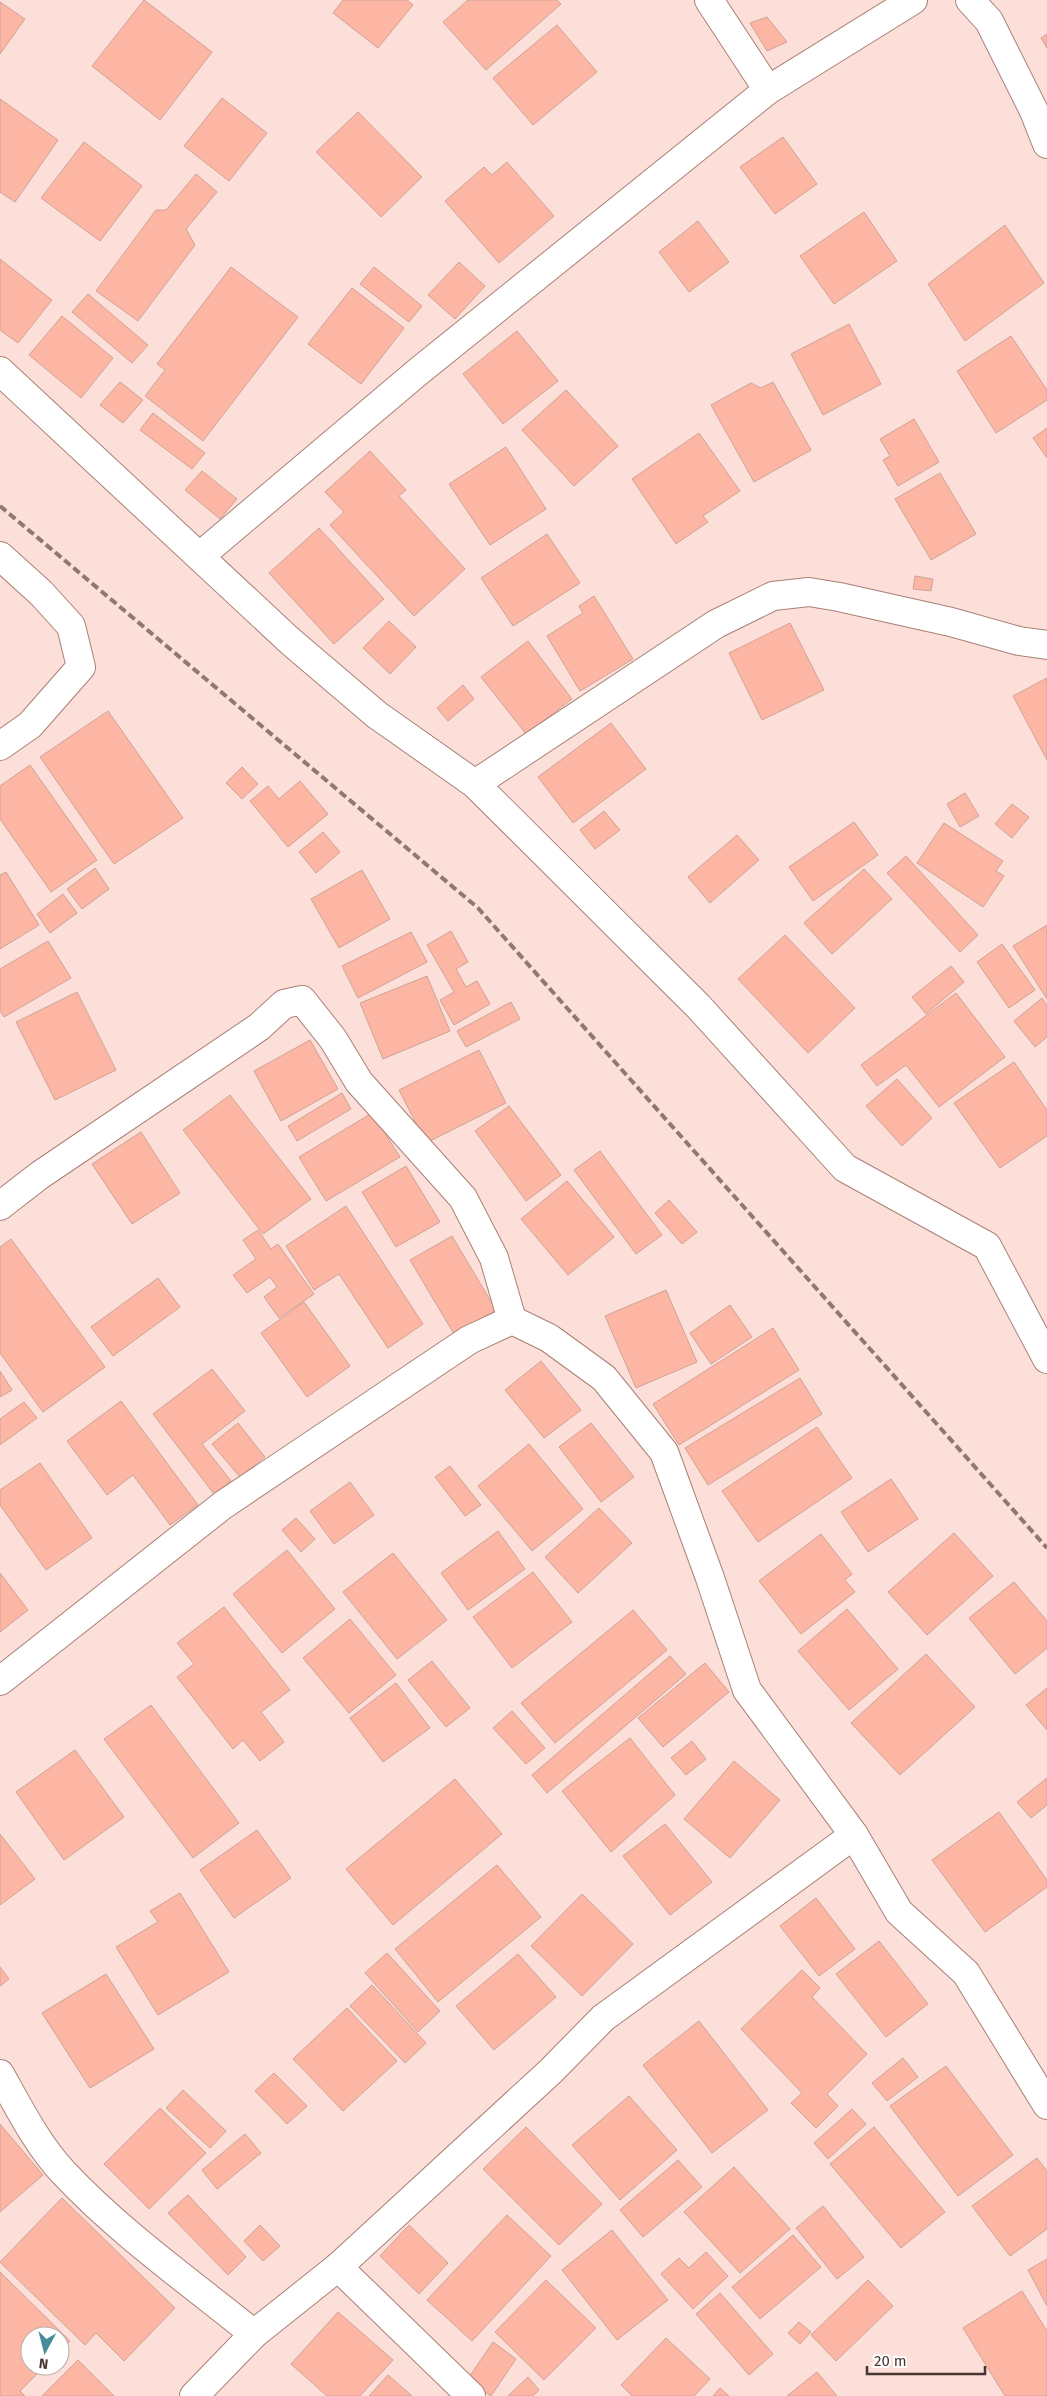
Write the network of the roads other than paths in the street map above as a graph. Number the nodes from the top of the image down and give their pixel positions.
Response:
1 (709, 0) edge
2 (913, 0) edge
3 (970, 0) edge
4 (768, 90) junction
5 (1047, 144) edge
6 (0, 371) edge
7 (0, 556) edge
8 (200, 556) junction
9 (1047, 645) edge
10 (0, 746) edge
11 (476, 784) junction
12 (0, 1206) edge
13 (512, 1320) junction
14 (1047, 1359) edge
15 (0, 1681) edge
16 (854, 1836) junction
17 (0, 2074) edge
18 (1047, 2105) edge
19 (338, 2266) junction
20 (254, 2334) junction
21 (194, 2396) edge
22 (471, 2396) edge

1 - 4 street
2 - 4 street
3 - 5 street
4 - 8 street
6 - 8 street
7 - 10 street
8 - 11 street
9 - 11 street
11 - 14 street
12 - 13 street
13 - 15 street
13 - 16 street
16 - 18 street
16 - 19 street
17 - 20 street
19 - 20 street
19 - 22 street
20 - 21 street

